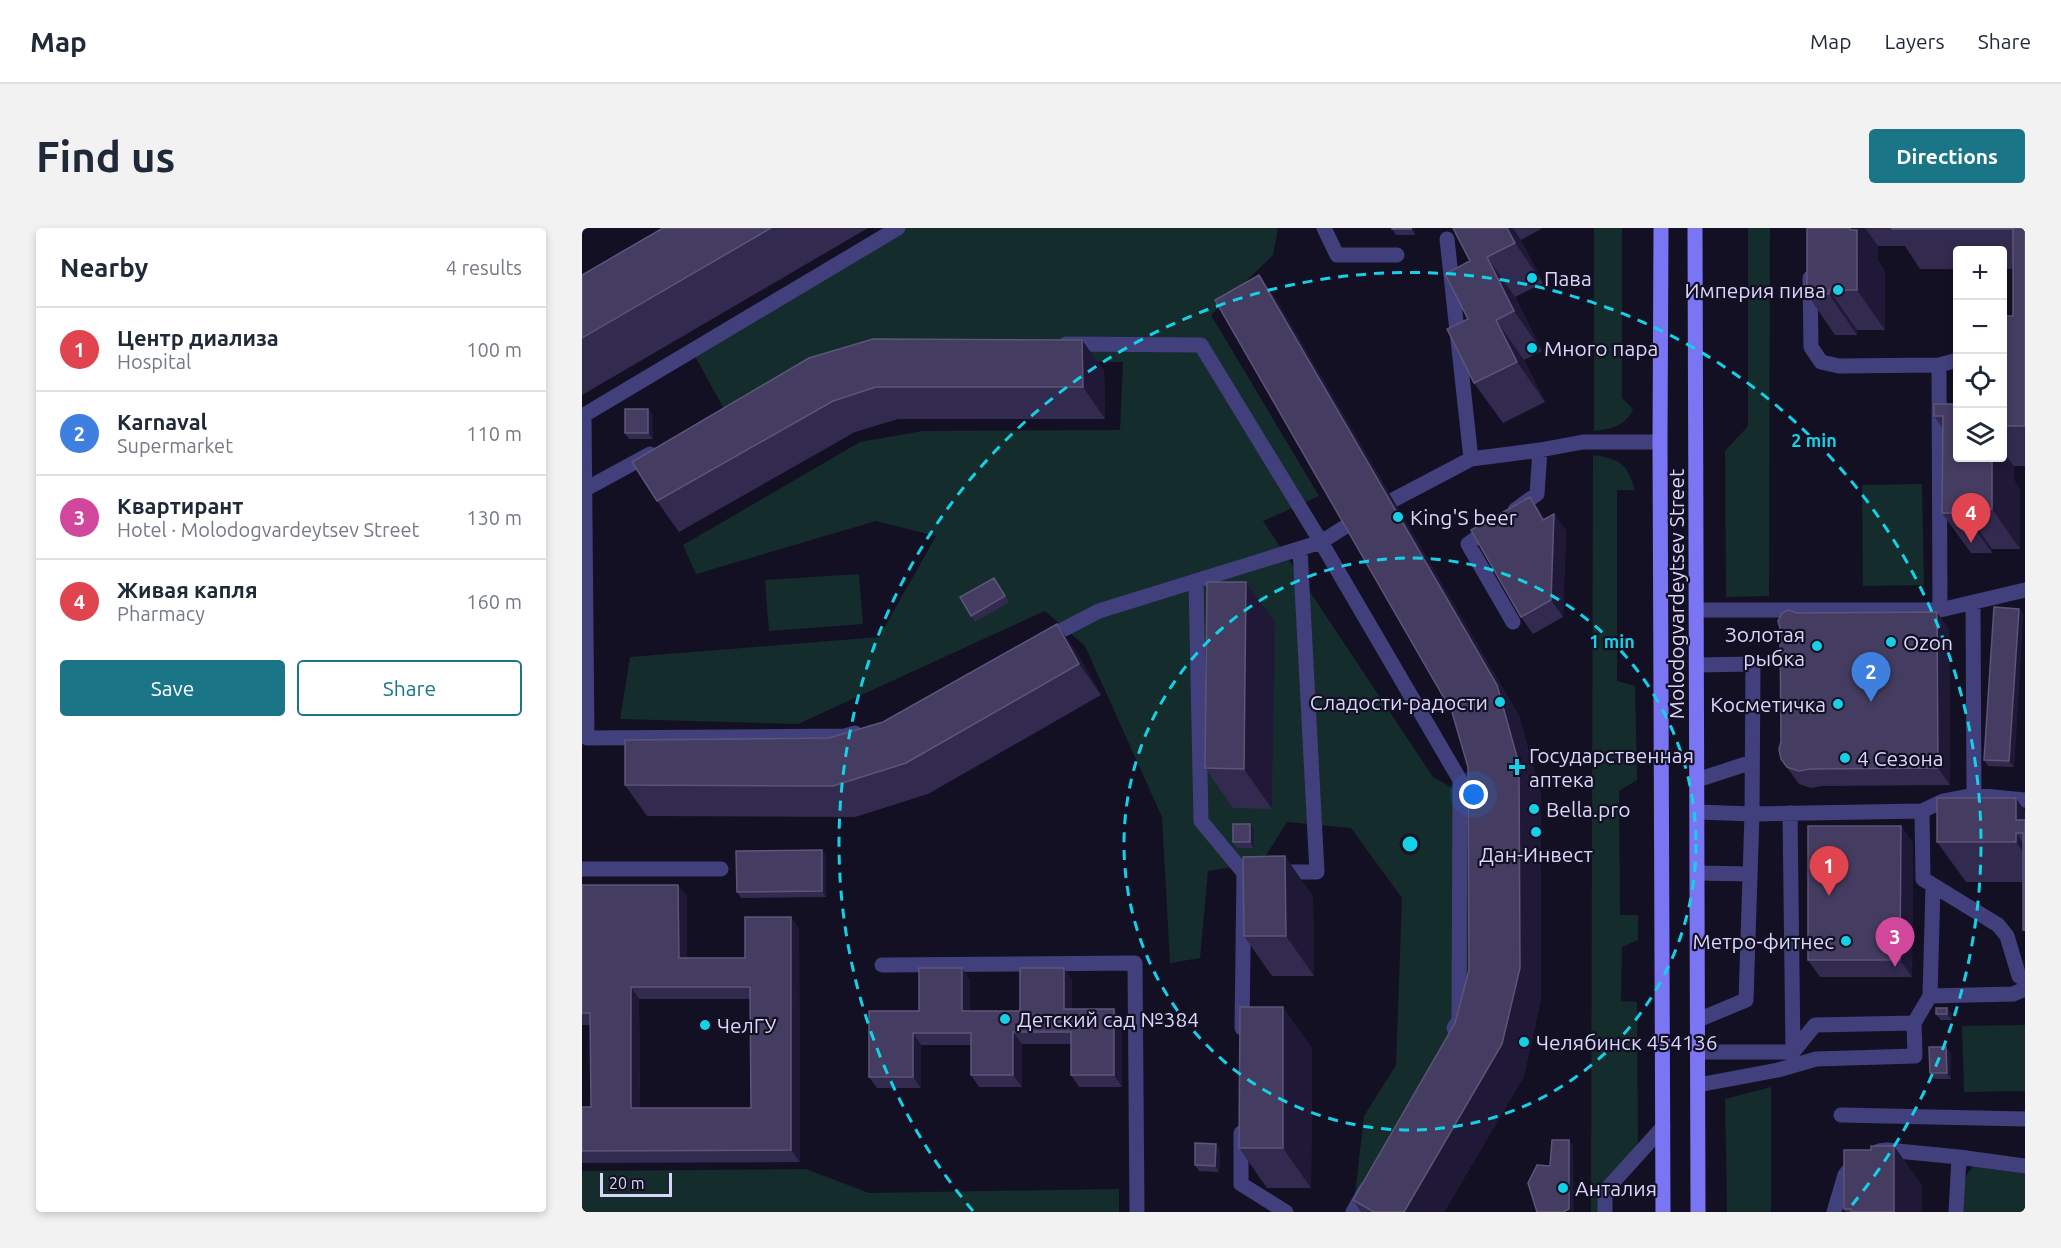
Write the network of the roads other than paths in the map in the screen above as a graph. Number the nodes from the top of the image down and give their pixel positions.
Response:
1 (898, 228) edge
2 (1324, 228) edge
3 (1661, 228) edge
4 (1695, 228) edge
5 (1447, 239) dead end
6 (1397, 255) dead end
7 (1809, 264) edge
8 (1049, 344) edge
9 (1953, 361) edge
10 (1939, 365) junction
11 (1660, 442) junction
12 (669, 444) edge
13 (1540, 450) junction
14 (1471, 459) junction
15 (584, 490) junction
16 (1393, 500) edge
17 (1348, 525) edge
18 (1321, 542) junction
19 (1300, 549) junction
20 (1196, 581) junction
21 (2025, 590) edge
22 (1973, 603) junction
23 (1697, 610) junction
24 (1940, 610) junction
25 (1513, 622) edge
26 (1028, 649) edge
27 (1697, 665) junction
28 (868, 729) edge
29 (1752, 762) junction
30 (1697, 780) junction
31 (1974, 795) junction
32 (2025, 800) edge
33 (1922, 811) junction
34 (1698, 812) junction
35 (1790, 813) junction
36 (1752, 814) junction
37 (582, 868) edge
38 (721, 869) dead end
39 (1254, 873) junction
40 (1698, 873) junction
41 (1750, 874) junction
42 (1933, 886) junction
43 (882, 965) dead end
44 (2025, 980) edge
45 (2025, 989) edge
46 (1930, 996) junction
47 (1698, 1020) junction
48 (1914, 1023) junction
49 (1242, 1040) edge
50 (1448, 1041) edge
51 (1698, 1052) junction
52 (1792, 1052) junction
53 (1698, 1085) junction
54 (1241, 1112) edge
55 (1840, 1114) dead end
56 (2025, 1119) edge
57 (1663, 1127) junction
58 (1959, 1157) junction
59 (2025, 1166) edge
60 (1375, 1172) edge
61 (1137, 1212) edge
62 (1286, 1212) edge
63 (1353, 1212) edge
64 (1605, 1212) edge
65 (1663, 1212) edge
66 (1698, 1212) edge
67 (1834, 1212) edge
68 (1956, 1212) edge

1 - 15 lane
2 - 6 lane
3 - 11 main road, Molodogvardeytsev Street
4 - 23 main road, Molodogvardeytsev Street
5 - 14 lane
7 - 10 lane
8 - 18 lane
9 - 10 lane
10 - 24 lane
11 - 13 lane
11 - 57 main road, Molodogvardeytsev Street
12 - 15 lane
13 - 14 lane
13 - 25 lane
14 - 16 lane
15 - 28 lane
17 - 18 lane
18 - 19 lane
18 - 50 lane
19 - 20 lane
19 - 39 lane
20 - 26 lane
20 - 39 lane
21 - 22 lane
22 - 24 lane
22 - 31 lane
23 - 24 lane
23 - 27 main road, Molodogvardeytsev Street
27 - 29 lane
27 - 30 main road, Molodogvardeytsev Street
29 - 30 lane
29 - 36 lane
30 - 34 main road, Molodogvardeytsev Street
31 - 32 lane
31 - 33 lane
33 - 35 lane
33 - 42 lane
34 - 36 lane
34 - 40 main road, Molodogvardeytsev Street
35 - 36 lane
35 - 52 lane
36 - 41 lane
37 - 38 lane
39 - 49 lane
40 - 41 lane
40 - 47 main road, Molodogvardeytsev Street
41 - 47 lane
42 - 44 lane
42 - 46 lane
43 - 61 lane
45 - 46 lane
46 - 48 lane
47 - 51 main road, Molodogvardeytsev Street
48 - 52 lane
48 - 53 lane
51 - 52 lane
51 - 53 main road, Molodogvardeytsev Street
53 - 66 main road, Molodogvardeytsev Street
54 - 62 lane
55 - 56 lane
57 - 64 lane
57 - 65 main road, Molodogvardeytsev Street
58 - 59 lane
58 - 67 lane
58 - 68 lane
60 - 63 lane

